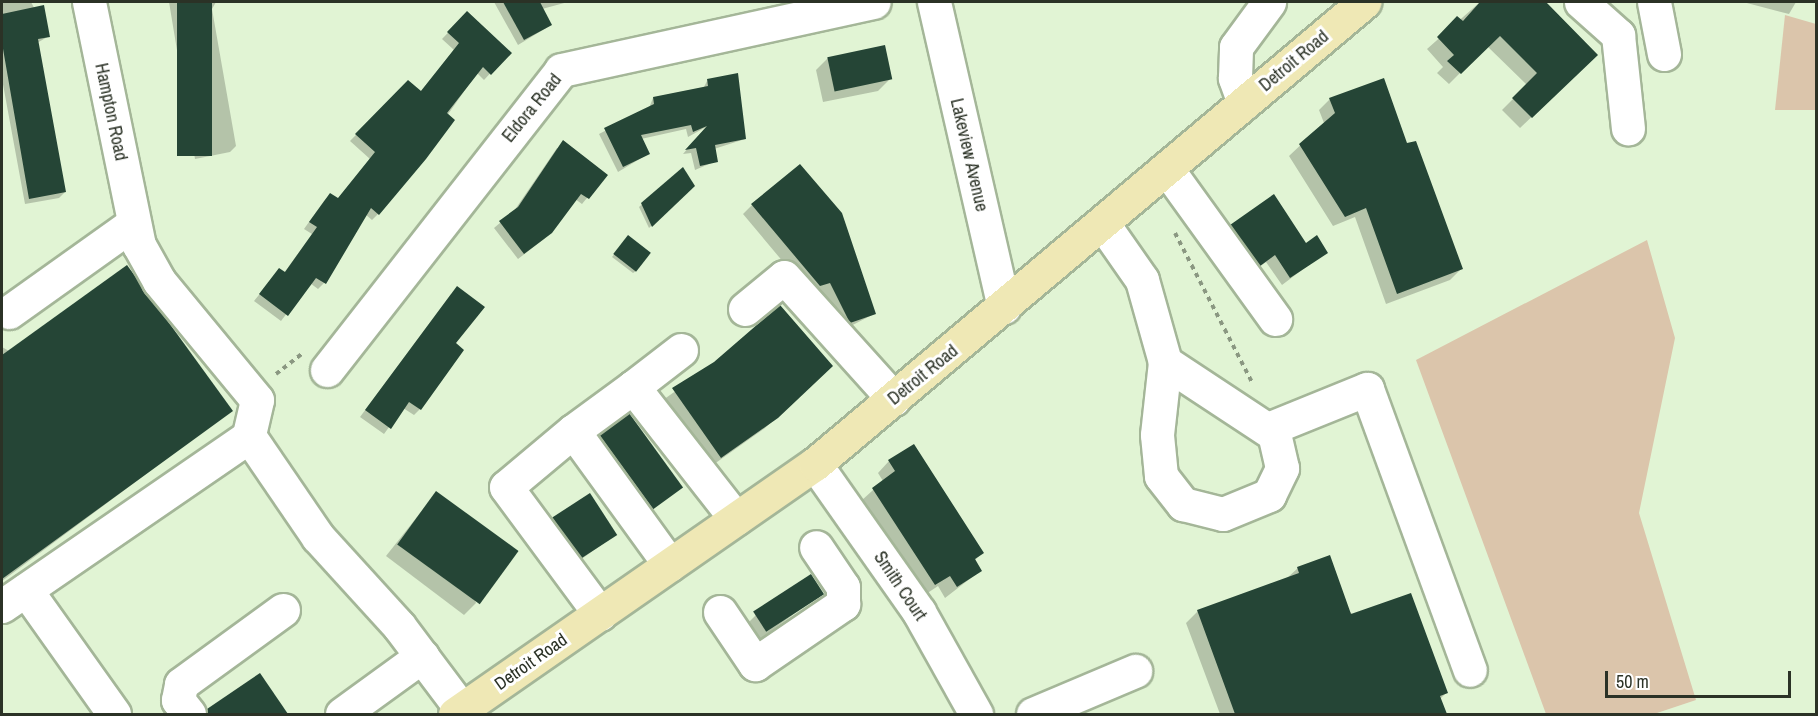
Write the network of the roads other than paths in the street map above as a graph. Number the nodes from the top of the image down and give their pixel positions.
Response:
1 (89, 2) edge
2 (874, 2) edge
3 (934, 2) edge
4 (1269, 2) edge
5 (1364, 2) edge
6 (1581, 2) edge
7 (1654, 2) edge
8 (1664, 54) dead end
9 (1244, 103) junction
10 (1628, 128) dead end
11 (1167, 169) junction
12 (134, 223) junction
13 (1103, 224) junction
14 (1004, 308) junction
15 (745, 309) dead end
16 (9, 312) dead end
17 (1275, 319) dead end
18 (681, 350) dead end
19 (318, 359) road end
20 (1165, 363) junction
21 (633, 387) junction
22 (894, 399) junction
23 (1268, 429) junction
24 (573, 431) junction
25 (249, 436) junction
26 (815, 464) junction
27 (736, 519) junction
28 (816, 547) dead end
29 (670, 565) junction
30 (14, 598) edge
31 (283, 609) dead end
32 (720, 612) dead end
33 (600, 614) junction
34 (422, 656) junction
35 (1470, 670) dead end
36 (1135, 671) dead end
37 (459, 712) edge
38 (114, 714) edge
39 (189, 714) edge
40 (342, 714) edge
41 (976, 714) edge
42 (1033, 714) edge

1 - 12 street, Hampton Road
2 - 19 street, Eldora Road
3 - 14 street, Lakeview Avenue
4 - 9 street
5 - 9 main road, Detroit Road
6 - 10 street
7 - 8 street
9 - 11 main road, Detroit Road
11 - 13 main road, Detroit Road
11 - 17 street
12 - 16 street
12 - 25 street, Hampton Road
13 - 14 main road, Detroit Road
13 - 20 street
14 - 22 main road, Detroit Road
15 - 22 street
18 - 21 street
20 - 23 street
20 - 23 street
21 - 24 street
21 - 27 street
22 - 26 main road, Detroit Road
23 - 35 street
24 - 29 street
24 - 33 street
25 - 30 street
25 - 34 street
26 - 27 main road, Detroit Road
26 - 41 street, Smith Court
27 - 29 main road, Detroit Road
28 - 32 street
29 - 33 main road, Detroit Road
30 - 38 street
31 - 39 street
33 - 37 main road, Detroit Road
34 - 37 street
34 - 40 street
36 - 42 street

